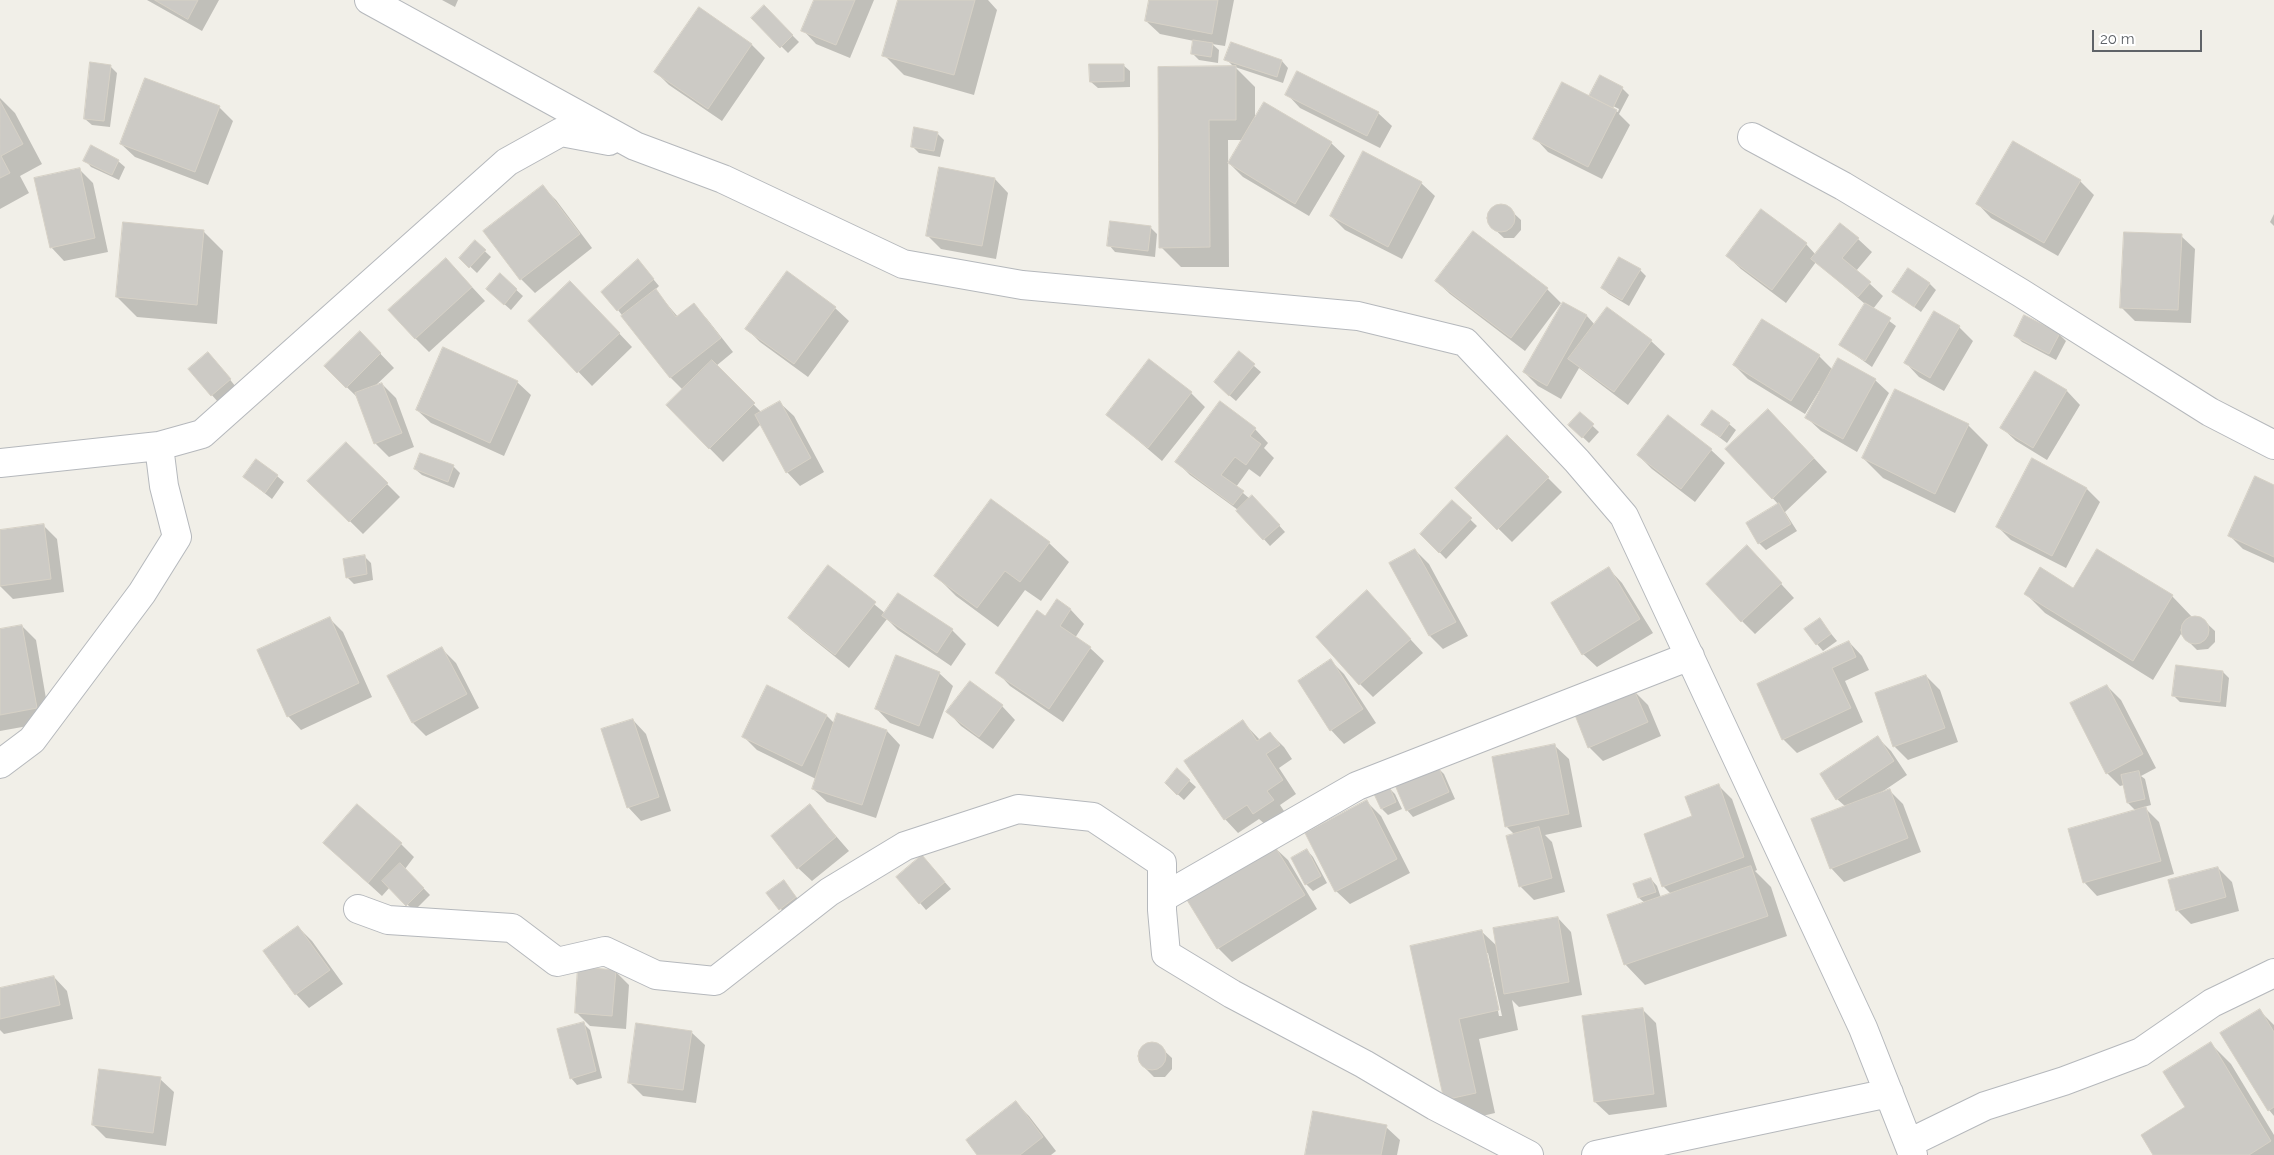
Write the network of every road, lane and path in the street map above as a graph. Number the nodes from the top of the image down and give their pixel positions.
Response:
1 (369, 0) edge
2 (1752, 137) dead end
3 (635, 146) junction
4 (2274, 445) edge
5 (159, 446) junction
6 (0, 463) edge
7 (1690, 656) junction
8 (0, 764) edge
9 (1162, 898) junction
10 (358, 909) dead end
11 (2274, 973) edge
12 (1889, 1093) junction
13 (1911, 1149) edge
14 (1529, 1155) edge
15 (1596, 1155) edge

1 - 3 street
2 - 4 street
3 - 5 street
3 - 7 street
5 - 6 street
5 - 8 street
7 - 9 street
7 - 12 street
9 - 10 street
9 - 14 street
11 - 13 street
12 - 13 street
12 - 15 street

